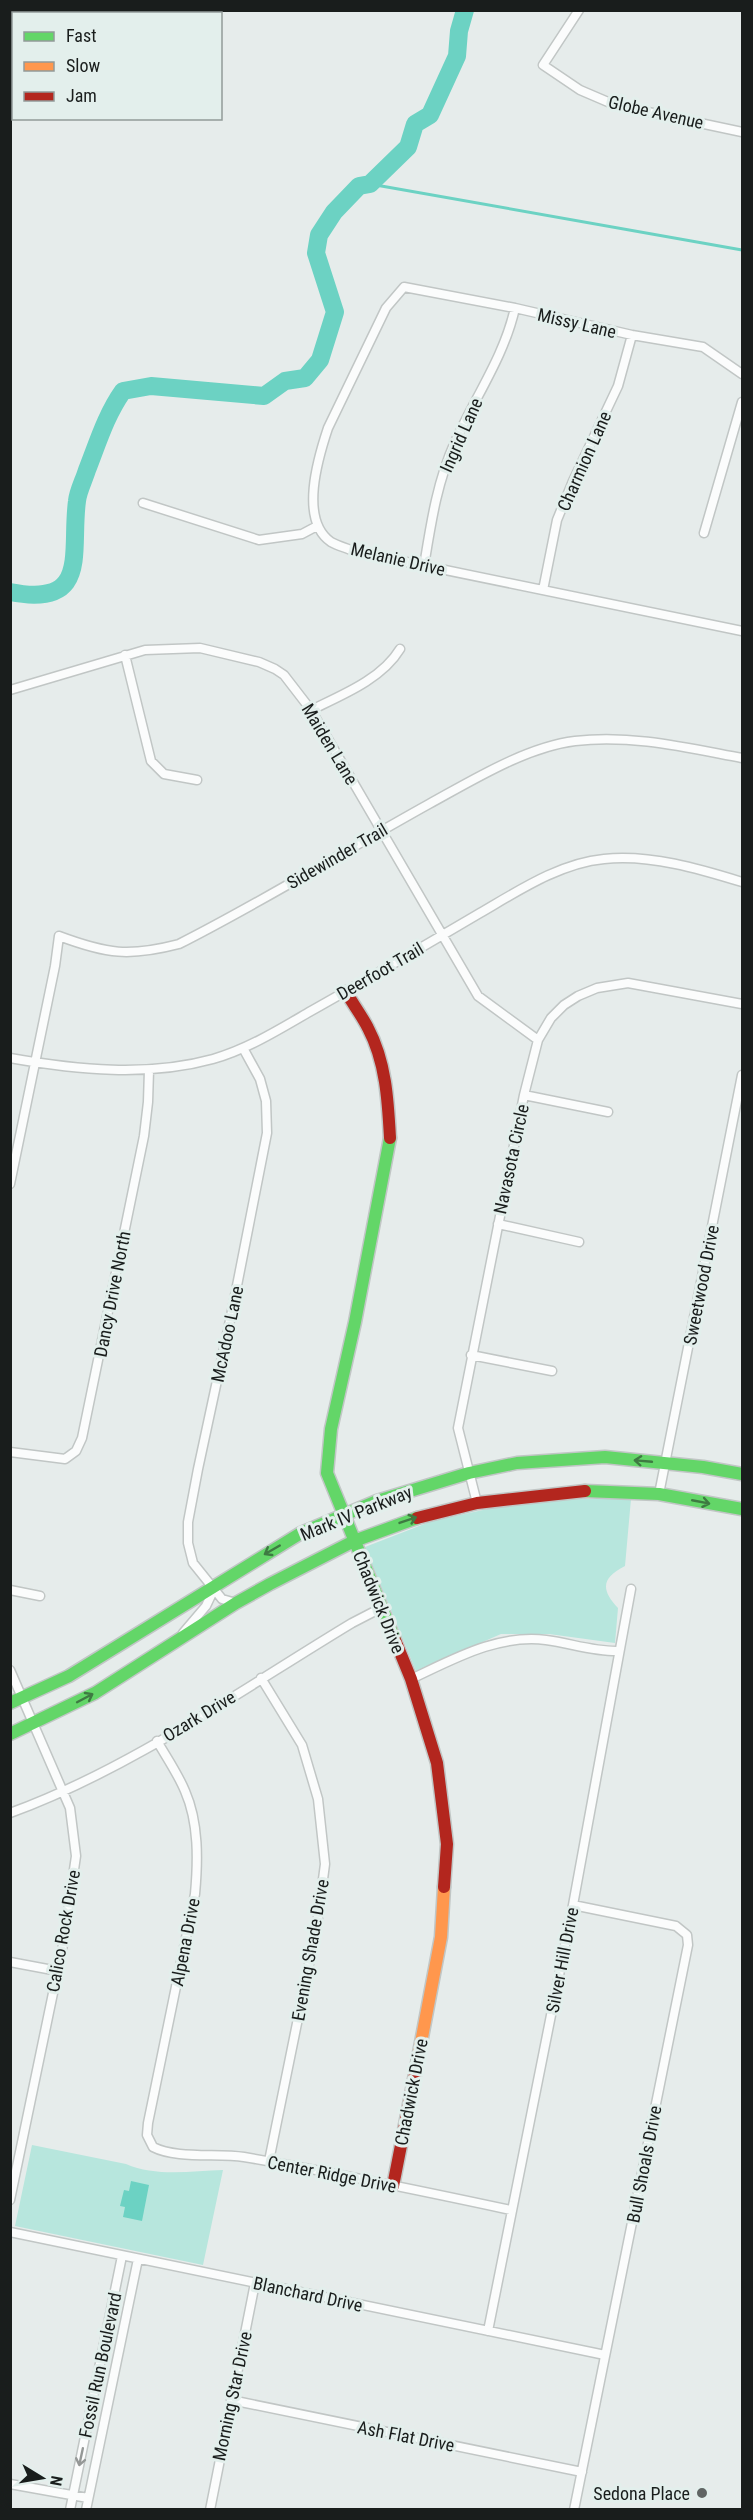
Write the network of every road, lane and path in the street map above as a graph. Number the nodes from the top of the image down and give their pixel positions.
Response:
1 (579, 10) edge
2 (742, 132) edge
3 (514, 308) junction
4 (632, 335) junction
5 (742, 374) edge
6 (742, 402) edge
7 (143, 503) dead end
8 (317, 526) junction
9 (704, 533) dead end
10 (424, 566) junction
11 (543, 590) junction
12 (742, 631) edge
13 (400, 649) dead end
14 (125, 655) junction
15 (10, 690) edge
16 (311, 710) junction
17 (742, 758) edge
18 (197, 780) dead end
19 (381, 830) junction
20 (742, 882) edge
21 (442, 935) junction
22 (346, 992) junction
23 (742, 1004) edge
24 (538, 1040) junction
25 (243, 1048) junction
26 (10, 1058) edge
27 (35, 1063) junction
28 (149, 1070) junction
29 (742, 1075) edge
30 (524, 1095) junction
31 (608, 1112) dead end
32 (10, 1184) edge
33 (498, 1224) junction
34 (579, 1242) dead end
35 (471, 1355) junction
36 (552, 1371) dead end
37 (12, 1453) edge
38 (666, 1463) junction
39 (469, 1473) junction
40 (742, 1474) edge
41 (659, 1494) junction
42 (477, 1503) junction
43 (742, 1509) edge
44 (343, 1514) junction
45 (354, 1541) junction
46 (215, 1587) junction
47 (631, 1589) dead end
48 (10, 1590) edge
49 (40, 1596) dead end
50 (236, 1603) junction
51 (381, 1608) junction
52 (177, 1640) junction
53 (619, 1651) junction
54 (10, 1670) edge
55 (261, 1678) junction
56 (411, 1679) junction
57 (24, 1699) junction
58 (10, 1703) edge
59 (33, 1725) junction
60 (10, 1734) edge
61 (157, 1741) junction
62 (63, 1792) junction
63 (10, 1813) edge
64 (573, 1905) junction
65 (10, 1962) edge
66 (58, 1971) junction
67 (153, 2147) joint
68 (269, 2161) junction
69 (393, 2186) junction
70 (10, 2200) edge
71 (511, 2210) junction
72 (10, 2232) edge
73 (122, 2256) junction
74 (138, 2259) junction
75 (255, 2283) junction
76 (488, 2331) junction
77 (605, 2355) junction
78 (96, 2381) junction
79 (112, 2384) junction
80 (231, 2400) junction
81 (582, 2472) junction
82 (10, 2484) edge
83 (72, 2495) junction
84 (88, 2498) junction
85 (70, 2510) edge
86 (86, 2510) edge
87 (210, 2510) edge
88 (574, 2510) edge

1 - 2 street, Globe Avenue
3 - 4 street, Missy Lane
3 - 8 street, Missy Lane
3 - 10 street, Ingrid Lane
4 - 5 street, Missy Lane
4 - 11 street, Charmion Lane
6 - 9 street
7 - 8 street
8 - 10 street, Melanie Drive
10 - 11 street, Melanie Drive
11 - 12 street, Melanie Drive
13 - 16 street
14 - 15 street, Maiden Lane
14 - 16 street, Maiden Lane
14 - 18 street
16 - 19 street, Maiden Lane
17 - 19 street, Sidewinder Trail
19 - 21 street, Maiden Lane
19 - 27 street, Sidewinder Trail
20 - 21 street, Deerfoot Trail
21 - 22 street, Deerfoot Trail
21 - 24 street, Maiden Lane
22 - 25 street, Deerfoot Trail
22 - 44 main road, Chadwick Drive
23 - 24 street, Navasota Circle
24 - 30 street, Navasota Circle
25 - 28 street, Deerfoot Trail
25 - 46 street, McAdoo Lane
26 - 27 street, Deerfoot Trail
27 - 28 street, Deerfoot Trail
27 - 32 street
28 - 37 street, Dancy Drive North
29 - 38 street, Sweetwood Drive
30 - 31 street
30 - 33 street, Navasota Circle
33 - 34 street
33 - 35 street, Navasota Circle
35 - 36 street
35 - 39 street, Navasota Circle
38 -> 39 main road, Mark IV Parkway
38 - 40 main road, Mark IV Parkway
38 - 41 street, Sweetwood Drive
39 - 42 street, Navasota Circle
39 - 44 main road, Mark IV Parkway
41 - 42 main road, Mark IV Parkway
41 -> 43 main road, Mark IV Parkway
45 -> 42 main road, Mark IV Parkway
44 - 45 main road, Chadwick Drive
44 -> 46 main road, Mark IV Parkway
45 - 50 main road, Mark IV Parkway
45 - 51 main road, Chadwick Drive
46 - 50 street, McAdoo Lane
46 - 52 street
46 - 57 main road, Mark IV Parkway
47 - 53 street, Silver Hill Drive
48 - 49 street
50 - 52 main road, Mark IV Parkway
51 - 55 street, Ozark Drive
51 - 56 main road, Chadwick Drive
59 -> 52 main road, Mark IV Parkway
53 - 56 street
53 - 64 street, Silver Hill Drive
54 - 57 street, Calico Rock Drive
55 - 61 street, Ozark Drive
55 - 68 street, Evening Shade Drive
56 - 69 main road, Chadwick Drive
57 - 58 main road, Mark IV Parkway
57 - 59 street, Calico Rock Drive
59 - 60 main road, Mark IV Parkway
59 - 62 street, Calico Rock Drive
61 - 62 street, Ozark Drive
61 - 67 street, Alpena Drive
62 - 63 street, Ozark Drive
62 - 66 street, Calico Rock Drive
64 - 71 street, Silver Hill Drive
64 - 77 street, Bull Shoals Drive
65 - 66 street
66 - 70 street, Calico Rock Drive
67 - 68 street, Center Ridge Drive
68 - 69 street, Center Ridge Drive
69 - 71 street, Center Ridge Drive
71 - 76 street, Silver Hill Drive
72 - 73 street, Blanchard Drive
73 - 74 street, Blanchard Drive
73 - 78 street, Fossil Run Boulevard
74 - 75 street, Blanchard Drive
74 - 79 street, Fossil Run Boulevard
75 - 76 street, Blanchard Drive
75 - 80 street, Morning Star Drive
76 - 77 street, Blanchard Drive
77 - 81 street, Bull Shoals Drive
78 - 79 street
78 -> 83 street, Fossil Run Boulevard
79 - 84 street, Fossil Run Boulevard
80 - 81 street, Ash Flat Drive
80 - 87 street, Morning Star Drive
81 - 88 street, Bull Shoals Drive
82 - 83 street
83 - 84 street
83 - 85 street, Fossil Run Boulevard
84 - 86 street, Fossil Run Boulevard

